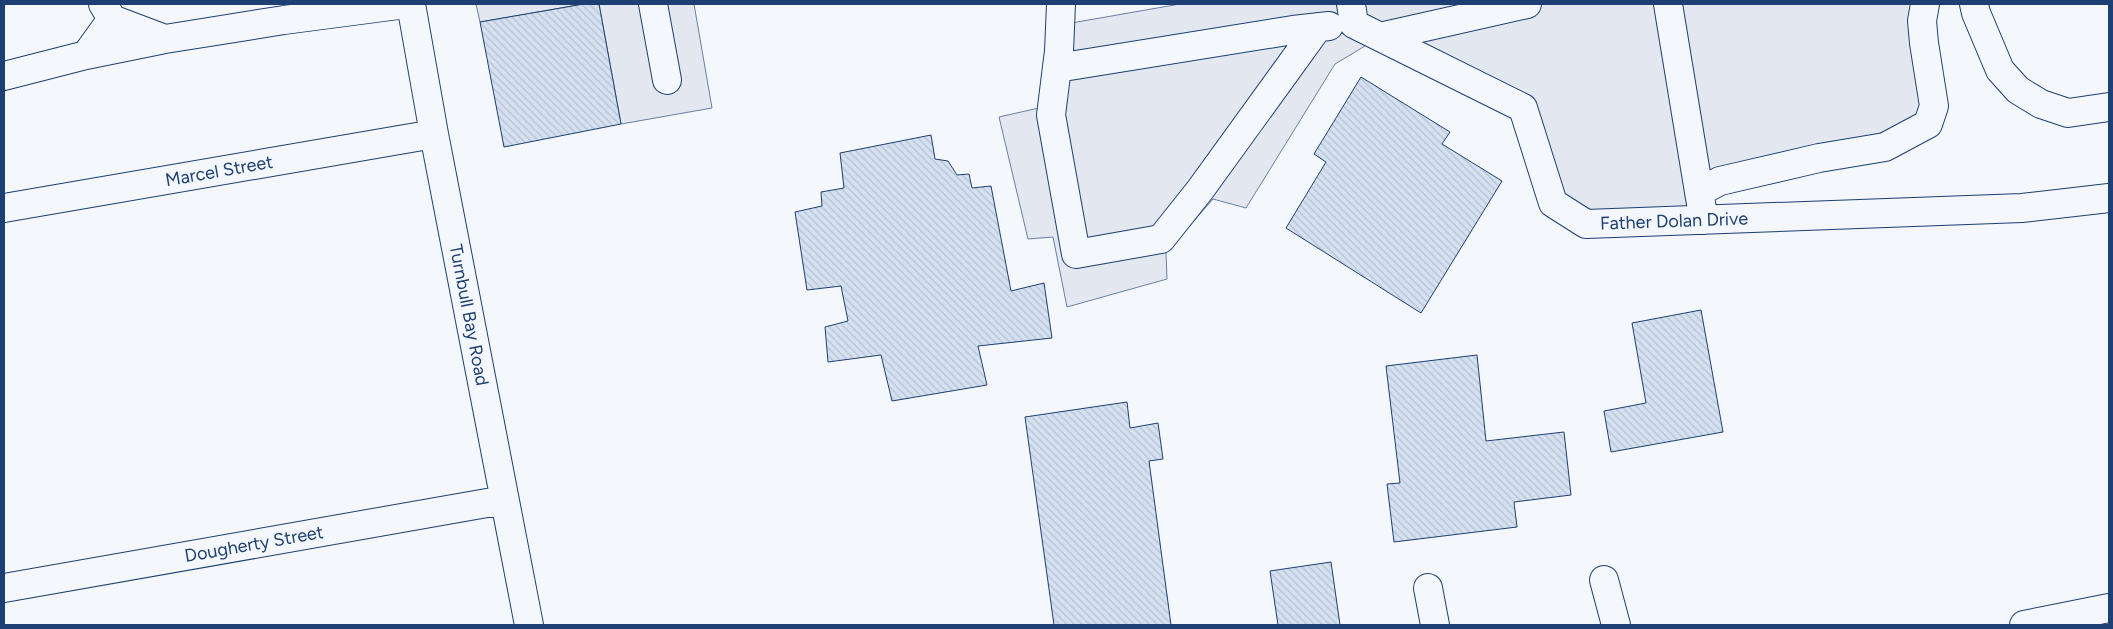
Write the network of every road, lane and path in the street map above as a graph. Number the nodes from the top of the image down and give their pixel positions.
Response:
1 (406, 4) edge
2 (410, 4) edge
3 (653, 4) edge
4 (1061, 4) edge
5 (1527, 4) edge
6 (1668, 4) edge
7 (1925, 4) edge
8 (1974, 4) edge
9 (107, 11) edge
10 (1352, 14) edge
11 (1318, 27) junction
12 (1380, 37) junction
13 (165, 39) junction
14 (86, 56) junction
15 (1056, 68) junction
16 (4, 76) edge
17 (667, 80) dead end
18 (2109, 107) edge
19 (434, 134) junction
20 (1699, 192) junction
21 (2109, 198) edge
22 (4, 208) edge
23 (1704, 220) junction
24 (504, 500) junction
25 (1604, 580) dead end
26 (4, 588) edge
27 (1428, 588) dead end
28 (2109, 608) edge
29 (529, 625) edge
30 (1435, 625) edge
31 (1616, 625) edge
32 (2024, 625) edge

1 - 13 street
2 - 19 street, Turnbull Bay Road
3 - 17 street
4 - 15 street
5 - 12 street
6 - 20 street
7 - 20 street
8 - 18 street
9 - 13 street
9 - 14 street
10 - 11 street
10 - 12 street, Father Dolan Drive
11 - 15 street
11 - 15 street
12 - 23 street, Father Dolan Drive
13 - 14 street
14 - 16 street
19 - 22 street, Marcel Street
19 - 24 street, Turnbull Bay Road
20 - 23 street
21 - 23 street, Father Dolan Drive
24 - 26 street, Dougherty Street
24 - 29 street, Turnbull Bay Road
25 - 31 street
27 - 30 street
28 - 32 street

